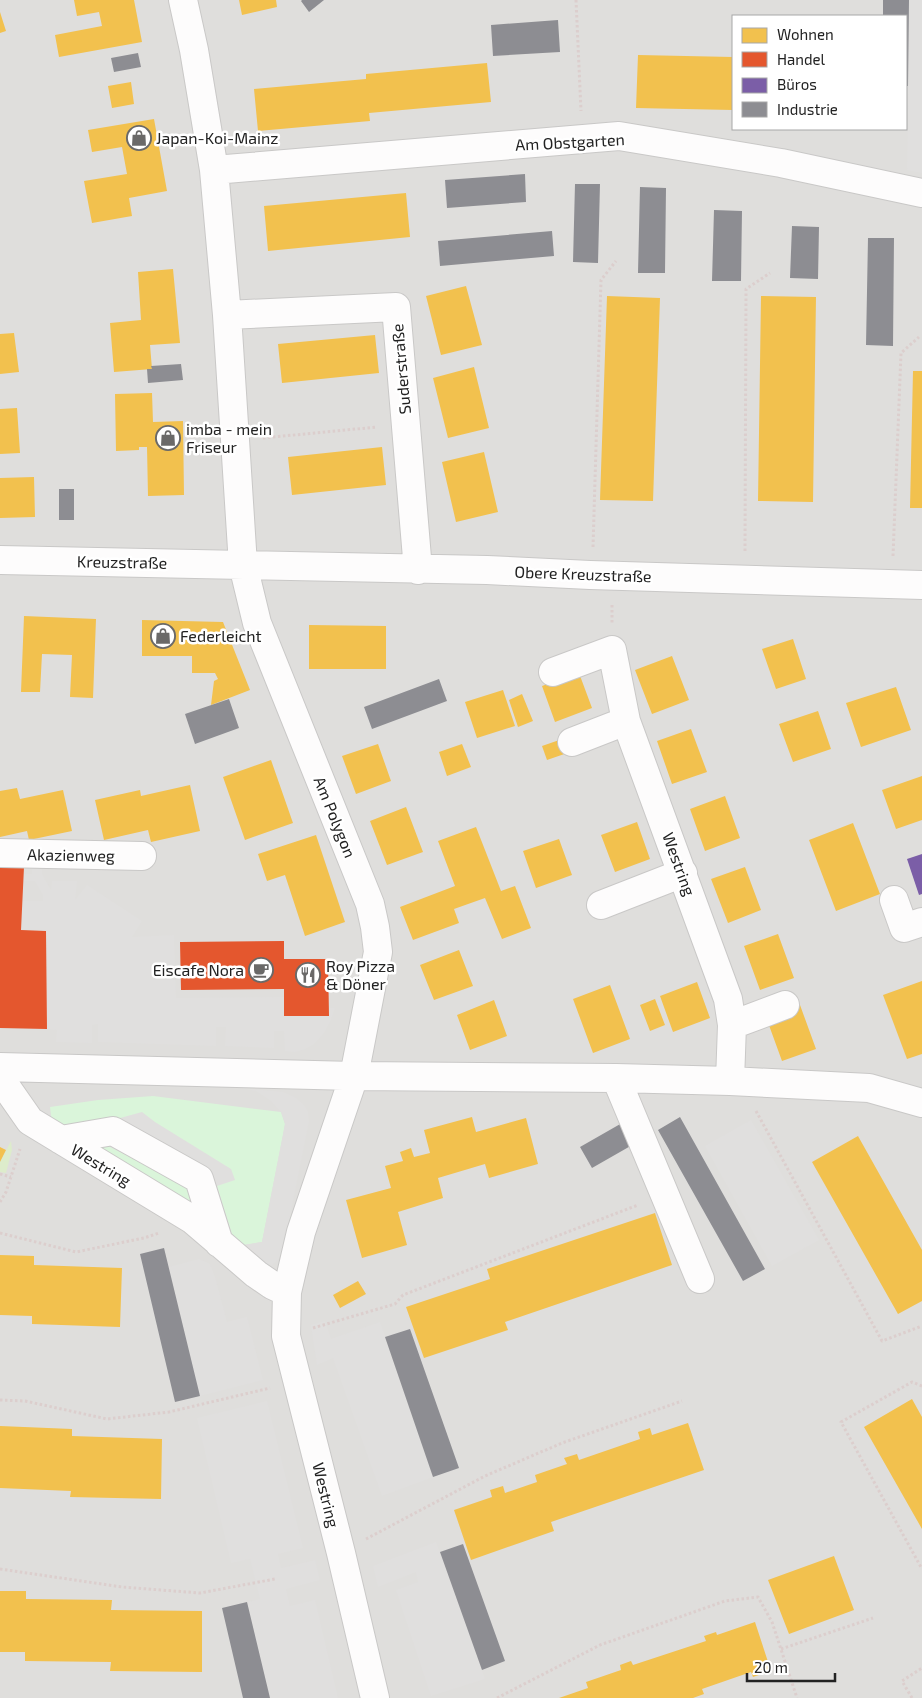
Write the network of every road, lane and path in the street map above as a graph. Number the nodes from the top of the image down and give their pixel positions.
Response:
1 (183, 0) edge
2 (576, 0) edge
3 (582, 139) junction
4 (214, 170) junction
5 (922, 193) edge
6 (616, 261) dead end
7 (770, 273) dead end
8 (228, 315) junction
9 (919, 337) dead end
10 (406, 424) junction
11 (263, 438) dead end
12 (745, 553) dead end
13 (593, 555) dead end
14 (892, 559) dead end
15 (0, 560) edge
16 (243, 565) junction
17 (418, 570) junction
18 (922, 585) edge
19 (554, 672) dead end
20 (626, 721) junction
21 (572, 742) dead end
22 (0, 853) edge
23 (142, 856) dead end
24 (683, 874) junction
25 (894, 900) dead end
26 (601, 905) dead end
27 (922, 922) edge
28 (785, 1005) dead end
29 (732, 1024) junction
30 (0, 1067) edge
31 (354, 1076) junction
32 (0, 1078) edge
33 (616, 1078) junction
34 (741, 1082) junction
35 (922, 1103) edge
36 (30, 1122) junction
37 (61, 1140) junction
38 (0, 1174) edge
39 (11, 1177) junction
40 (664, 1195) junction
41 (0, 1202) edge
42 (193, 1220) junction
43 (0, 1233) edge
44 (219, 1243) junction
45 (700, 1279) dead end
46 (287, 1292) junction
47 (922, 1326) edge
48 (286, 1336) junction
49 (297, 1381) junction
50 (922, 1386) edge
51 (0, 1400) edge
52 (682, 1401) dead end
53 (341, 1552) junction
54 (0, 1569) edge
55 (922, 1569) edge
56 (275, 1579) dead end
57 (873, 1618) dead end
58 (781, 1649) junction
59 (922, 1668) edge
60 (375, 1698) edge
61 (497, 1698) edge
62 (797, 1698) edge
63 (912, 1698) edge

1 - 4 street
2 - 3 path
3 - 4 street, Am Obstgarten
3 - 5 street, Am Obstgarten
4 - 8 street
6 - 13 path
7 - 12 path
8 - 10 street, Suderstraße
8 - 16 street
9 - 14 path
10 - 11 path
10 - 17 street, Suderstraße
15 - 16 street, Kreuzstraße
16 - 17 street, Obere Kreuzstraße
16 - 31 street, Am Polygon
17 - 18 street, Obere Kreuzstraße
19 - 20 street, Westring
20 - 21 street
20 - 24 street, Westring
22 - 23 street, Akazienweg
24 - 26 street
24 - 29 street, Westring
25 - 27 street
28 - 29 street
29 - 34 street, Westring
30 - 31 street
31 - 33 street
31 - 46 street, Westring
32 - 36 street, Westring
33 - 34 street
33 - 40 street
34 - 35 street
34 - 47 path
36 - 37 street, Westring
36 - 39 path
37 - 42 street, Westring
37 - 44 street
38 - 39 path
39 - 41 path
40 - 45 street
40 - 48 path
42 - 43 path
42 - 44 street, Westring
44 - 46 street, Westring
46 - 48 street, Westring
48 - 49 street, Westring
49 - 51 path
49 - 53 street, Westring
50 - 55 path
52 - 53 path
53 - 60 street, Westring
54 - 56 path
57 - 58 path
58 - 61 path
58 - 62 path
59 - 63 path

